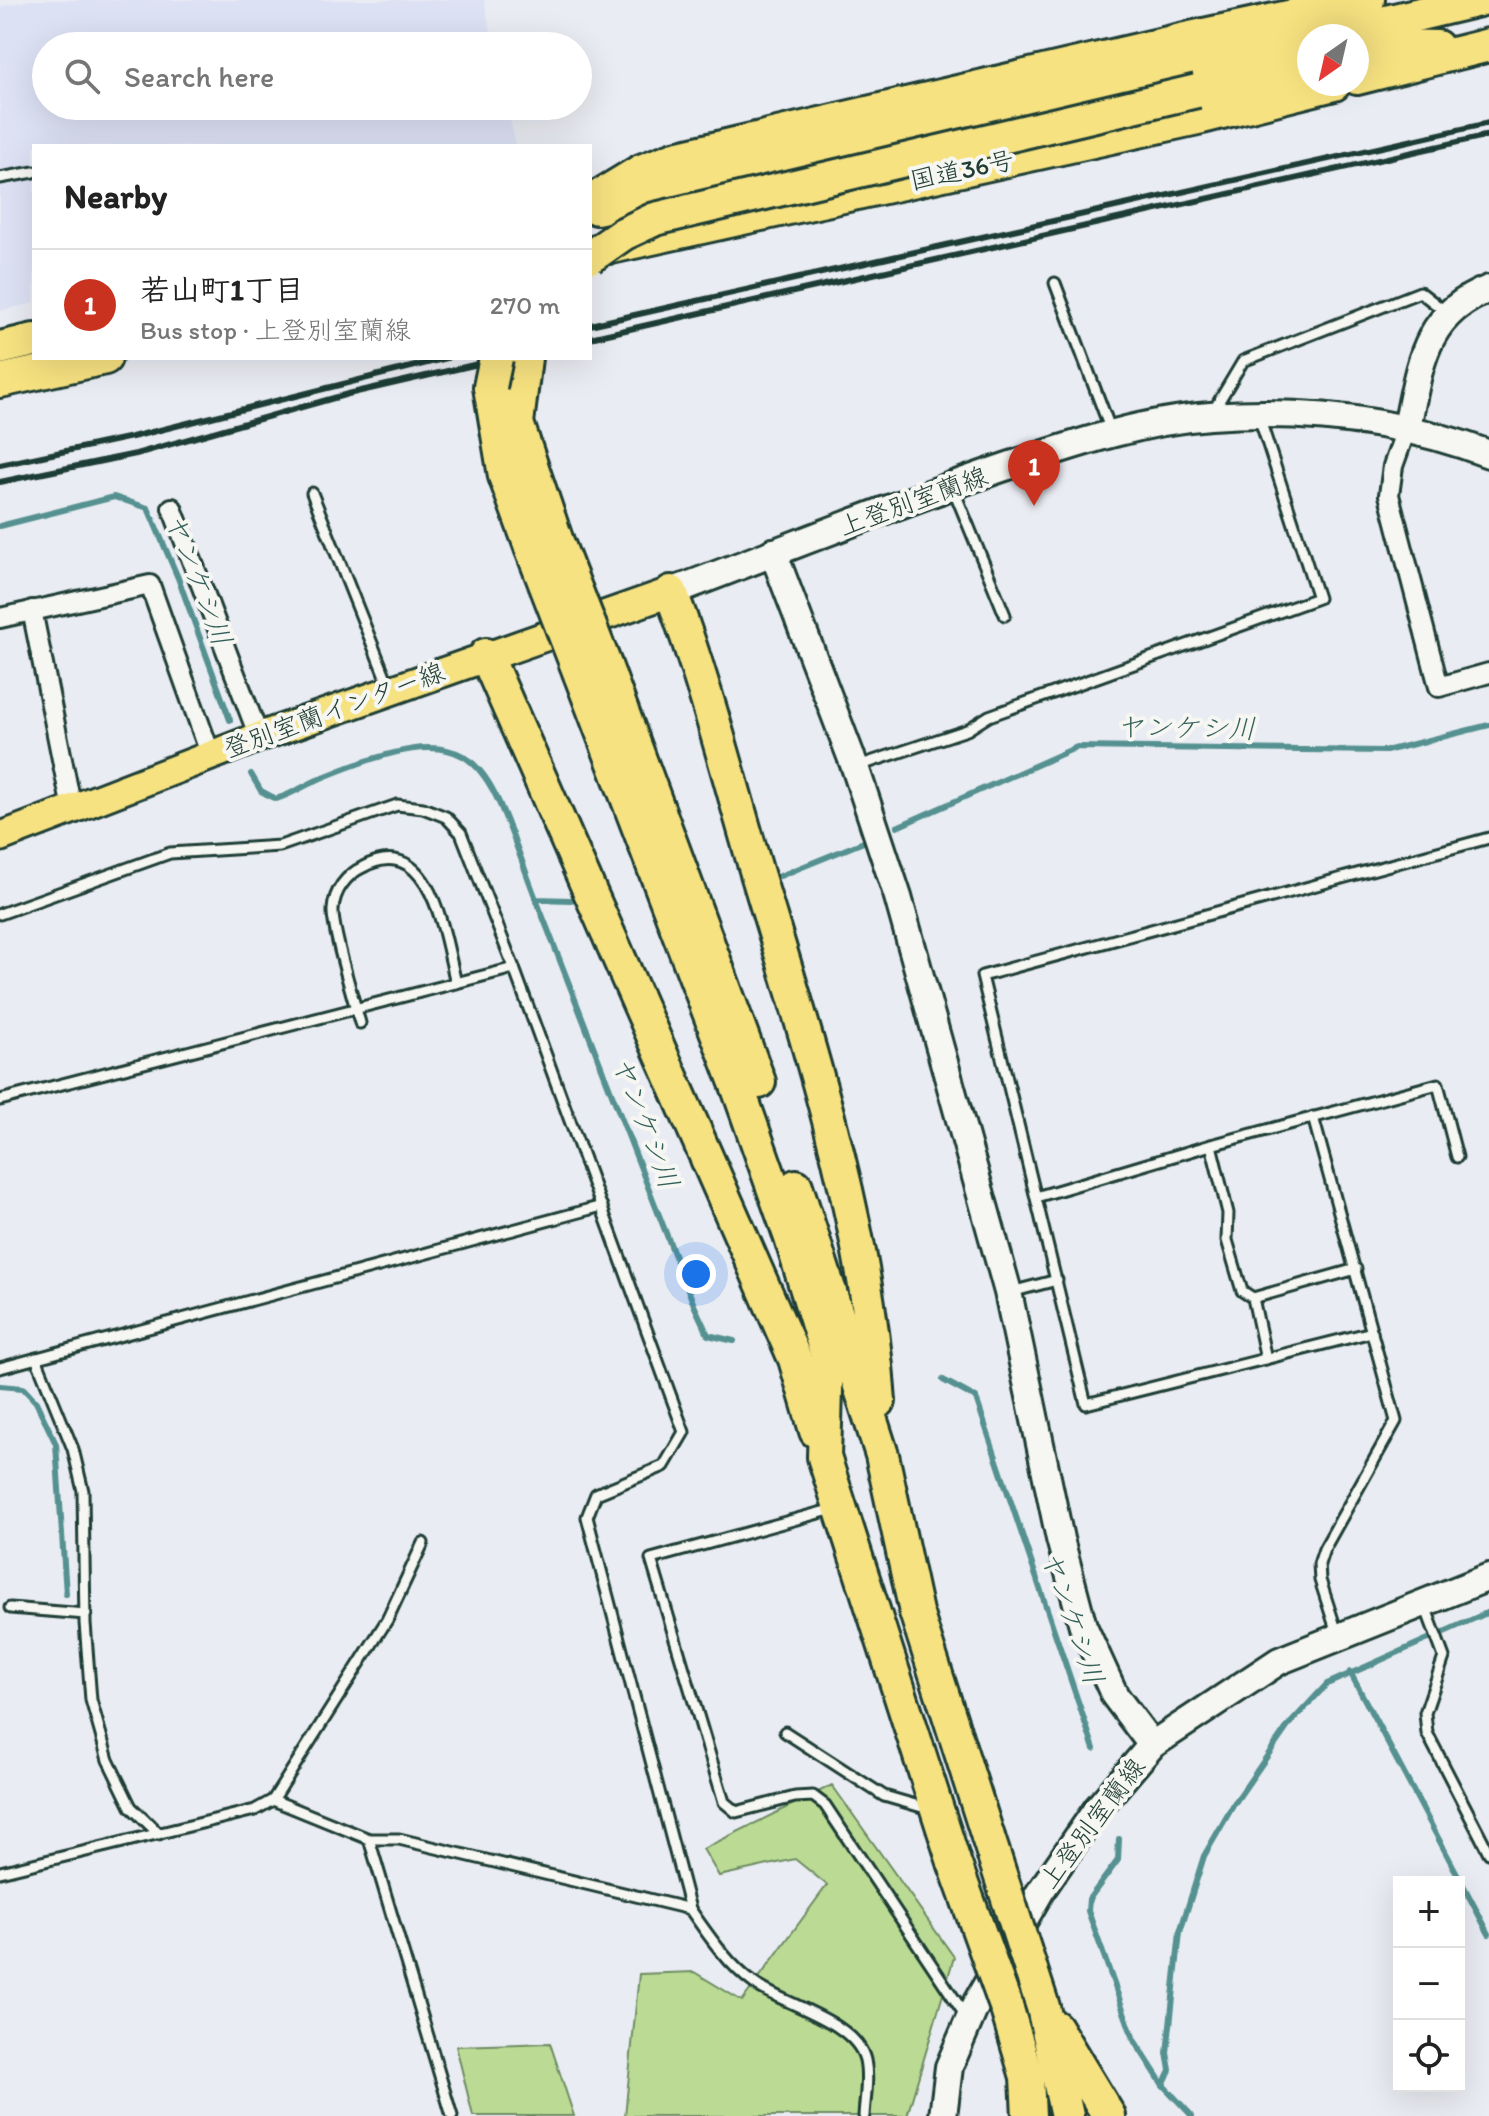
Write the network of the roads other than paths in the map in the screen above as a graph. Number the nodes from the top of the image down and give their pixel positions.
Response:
1 (1368, 0) edge
2 (1479, 0) edge
3 (1369, 26) edge
4 (1297, 43) edge
5 (1482, 46) edge
6 (1369, 51) edge
7 (1297, 68) edge
8 (1369, 75) edge
9 (1297, 93) edge
10 (32, 172) edge
11 (0, 178) edge
12 (592, 201) edge
13 (592, 210) edge
14 (592, 253) edge
15 (592, 254) edge
16 (1055, 283) dead end
17 (1489, 289) edge
18 (1447, 313) junction
19 (32, 340) edge
20 (0, 348) edge
21 (96, 360) edge
22 (523, 360) edge
23 (502, 379) edge
24 (0, 381) edge
25 (1210, 416) junction
26 (1259, 416) junction
27 (1407, 427) junction
28 (1112, 434) junction
29 (1489, 454) edge
30 (952, 486) junction
31 (312, 493) dead end
32 (172, 508) dead end
33 (773, 552) junction
34 (671, 592) junction
35 (32, 610) junction
36 (1005, 615) dead end
37 (0, 618) edge
38 (486, 655) junction
39 (592, 670) junction
40 (1489, 673) edge
41 (390, 690) junction
42 (259, 737) junction
43 (211, 756) junction
44 (855, 767) junction
45 (72, 809) junction
46 (0, 837) edge
47 (1489, 838) edge
48 (0, 914) edge
49 (514, 968) junction
50 (456, 983) junction
51 (356, 1009) junction
52 (360, 1023) dead end
53 (0, 1100) edge
54 (1313, 1117) junction
55 (1211, 1145) junction
56 (1457, 1157) dead end
57 (1036, 1197) junction
58 (602, 1206) junction
59 (1356, 1269) junction
60 (1057, 1280) junction
61 (1008, 1292) junction
62 (1253, 1298) junction
63 (1372, 1332) junction
64 (36, 1358) junction
65 (1266, 1359) junction
66 (0, 1368) edge
67 (882, 1455) junction
68 (824, 1457) junction
69 (840, 1507) junction
70 (423, 1543) dead end
71 (1489, 1577) edge
72 (10, 1608) dead end
73 (86, 1614) junction
74 (1429, 1614) junction
75 (1338, 1636) junction
76 (785, 1732) dead end
77 (1152, 1745) junction
78 (273, 1800) junction
79 (938, 1812) junction
80 (159, 1834) junction
81 (369, 1839) junction
82 (1489, 1853) edge
83 (0, 1872) edge
84 (690, 1909) junction
85 (1043, 2007) junction
86 (969, 2021) junction
87 (1027, 2077) junction
88 (452, 2116) edge
89 (864, 2116) edge
90 (943, 2116) edge
91 (1029, 2116) edge
92 (1038, 2116) edge
93 (1067, 2116) edge
94 (1109, 2116) edge

1 - 12 highway
2 - 3 highway
4 - 13 highway, 国道36号
5 - 6 highway
5 - 8 highway
7 - 14 highway, bridge
9 - 15 highway, 国道36号
10 - 11 lane
16 - 28 lane
17 - 18 main road
18 - 25 lane
18 - 27 main road
19 - 20 highway
21 - 24 highway
22 - 23 highway
23 - 39 highway, bridge
25 - 26 main road, 上登別室蘭線
25 - 28 main road, 上登別室蘭線
26 - 27 main road, 上登別室蘭線
26 - 44 lane
27 - 29 main road, 上登別室蘭線
27 - 40 street
28 - 30 main road, 上登別室蘭線
30 - 33 main road, 上登別室蘭線
30 - 36 lane
31 - 41 lane
32 - 42 street
33 - 34 main road, 上登別室蘭線
33 - 44 main road
34 - 38 main road, 登別室蘭インター線
34 - 67 highway
35 - 37 street
35 - 43 street
35 - 45 street
38 - 41 main road, 登別室蘭インター線
38 - 68 highway
39 - 67 highway
39 - 68 highway
41 - 42 main road, 登別室蘭インター線
42 - 43 main road, 登別室蘭インター線
43 - 45 main road, 登別室蘭インター線
44 - 61 main road
45 - 46 main road, 登別室蘭インター線
47 - 57 lane
48 - 49 lane
49 - 50 lane
49 - 58 lane
50 - 51 lane
50 - 51 lane
51 - 52 lane
51 - 53 lane
54 - 55 lane
54 - 56 lane
54 - 59 lane
55 - 57 lane
55 - 62 lane
57 - 60 lane
58 - 64 lane
58 - 84 lane
59 - 62 lane
59 - 63 lane
60 - 61 lane
60 - 65 lane
61 - 77 main road
62 - 65 lane
63 - 65 lane
63 - 75 lane
64 - 66 lane
64 - 73 lane
67 - 85 highway, bridge
68 - 69 highway
69 - 79 highway
69 - 86 lane
70 - 78 lane
71 - 74 main road, 上登別室蘭線
72 - 73 lane
73 - 80 lane
74 - 75 main road, 上登別室蘭線
74 - 82 lane
75 - 77 main road, 上登別室蘭線
76 - 79 lane
77 - 86 main road, 上登別室蘭線
78 - 80 lane
78 - 81 lane
79 - 87 highway, bridge
80 - 83 lane
81 - 84 lane
81 - 88 lane
84 - 89 lane
85 - 93 highway
85 - 94 highway
86 - 90 main road, 上登別室蘭線
87 - 91 highway
87 - 92 highway

